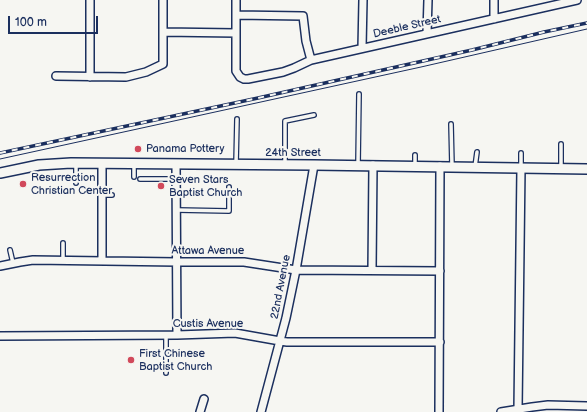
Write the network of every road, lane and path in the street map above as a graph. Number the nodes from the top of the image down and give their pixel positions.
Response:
1 (90, 0) edge
2 (163, 0) edge
3 (236, 0) edge
4 (363, 0) edge
5 (428, 0) edge
6 (494, 0) edge
7 (577, 0) edge
8 (562, 2) edge
9 (236, 15) junction
10 (494, 18) junction
11 (163, 32) junction
12 (236, 33) junction
13 (427, 34) junction
14 (362, 48) junction
15 (311, 60) junction
16 (56, 76) dead end
17 (90, 77) junction
18 (359, 94) dead end
19 (314, 115) dead end
20 (237, 120) dead end
21 (451, 124) dead end
22 (561, 144) dead end
23 (477, 152) dead end
24 (521, 153) dead end
25 (415, 155) dead end
26 (76, 163) junction
27 (102, 164) junction
28 (134, 164) junction
29 (176, 164) junction
30 (236, 165) junction
31 (286, 165) junction
32 (314, 165) junction
33 (358, 165) junction
34 (373, 165) junction
35 (415, 166) junction
36 (440, 166) junction
37 (452, 166) junction
38 (474, 166) junction
39 (521, 168) junction
40 (561, 168) junction
41 (587, 169) edge
42 (0, 173) edge
43 (134, 177) dead end
44 (140, 179) dead end
45 (176, 180) junction
46 (76, 183) dead end
47 (229, 187) dead end
48 (102, 195) junction
49 (112, 195) dead end
50 (177, 210) junction
51 (63, 243) dead end
52 (10, 250) dead end
53 (63, 260) junction
54 (102, 261) junction
55 (177, 262) junction
56 (13, 263) junction
57 (0, 266) edge
58 (296, 270) junction
59 (372, 270) junction
60 (440, 271) junction
61 (166, 335) junction
62 (177, 335) junction
63 (0, 336) edge
64 (280, 341) junction
65 (440, 342) junction
66 (166, 374) dead end
67 (204, 399) dead end
68 (587, 406) edge
69 (518, 409) junction
70 (200, 412) edge
71 (261, 412) edge
72 (439, 412) edge
73 (501, 412) edge

1 - 17 street
2 - 11 street
3 - 9 street
4 - 14 street
5 - 13 street
6 - 10 street
7 - 8 street, Deeble Street
8 - 10 street, Deeble Street
9 - 12 street
9 - 15 street
10 - 13 street, Deeble Street
11 - 12 street
11 - 17 street
12 - 15 street, Deeble Street
13 - 14 street, Deeble Street
14 - 15 street, Deeble Street
16 - 17 street
18 - 33 lane
19 - 31 lane
20 - 30 lane
21 - 37 lane
22 - 40 lane
23 - 38 lane
24 - 39 lane
25 - 35 lane
26 - 27 street, 24th Street
26 - 42 street, 24th Street
26 - 46 lane
27 - 28 street, 24th Street
27 - 48 street
28 - 29 street, 24th Street
28 - 43 lane
29 - 30 street, 24th Street
29 - 45 street
30 - 31 street, 24th Street
31 - 32 street, 24th Street
32 - 33 street, 24th Street
32 - 58 street, 22nd Avenue
33 - 34 street, 24th Street
34 - 35 street, 24th Street
34 - 59 street
35 - 36 street, 24th Street
36 - 37 street, 24th Street
36 - 60 street
37 - 38 street, 24th Street
38 - 39 street, 24th Street
39 - 40 street, 24th Street
39 - 69 street
40 - 41 street, 24th Street
44 - 45 lane
45 - 50 street
47 - 50 lane
48 - 49 lane
48 - 54 street
50 - 55 street
51 - 53 lane
52 - 56 lane
53 - 54 street, Attawa Avenue
53 - 56 street, Attawa Avenue
54 - 55 street, Attawa Avenue
55 - 58 street, Attawa Avenue
55 - 62 street
56 - 57 street, Attawa Avenue
58 - 59 street, Attawa Avenue
58 - 64 street, 22nd Avenue
59 - 60 street, Attawa Avenue
60 - 65 street
61 - 62 street, Custis Avenue
61 - 63 street, Custis Avenue
61 - 66 lane
62 - 64 street, Custis Avenue
64 - 65 street, Custis Avenue
64 - 71 street, 22nd Avenue
65 - 72 street
67 - 70 street
68 - 69 street
69 - 73 street

